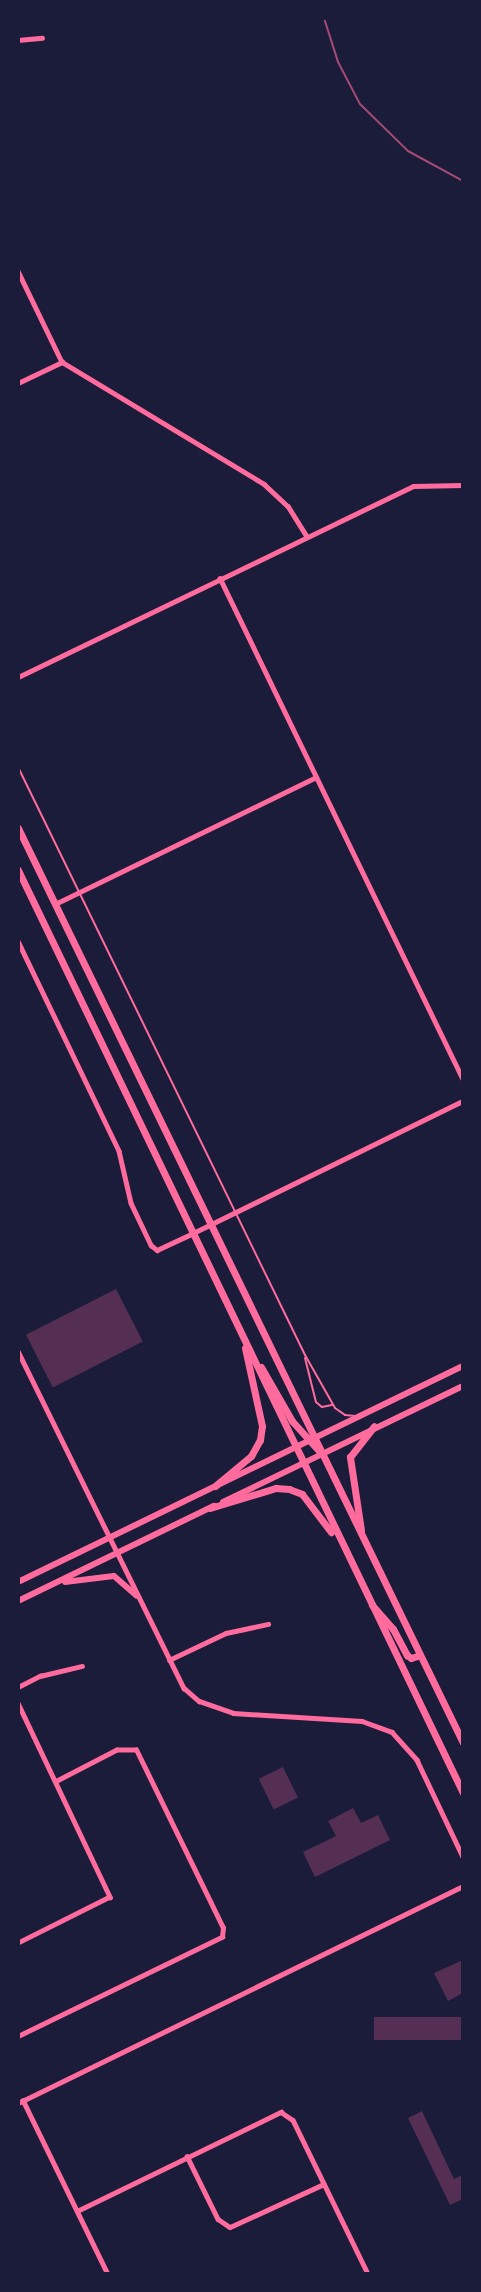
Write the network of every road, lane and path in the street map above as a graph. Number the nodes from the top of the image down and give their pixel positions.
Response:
1 (42, 38) dead end
2 (18, 40) edge
3 (18, 271) edge
4 (62, 362) junction
5 (18, 383) edge
6 (463, 485) edge
7 (307, 537) junction
8 (220, 578) junction
9 (18, 677) edge
10 (18, 767) edge
11 (316, 777) junction
12 (18, 828) edge
13 (18, 870) edge
14 (79, 892) junction
15 (55, 904) junction
16 (18, 941) edge
17 (463, 1079) edge
18 (463, 1101) edge
19 (235, 1213) junction
20 (208, 1225) junction
21 (193, 1233) junction
22 (242, 1334) junction
23 (18, 1351) edge
24 (305, 1355) junction
25 (463, 1366) edge
26 (463, 1386) edge
27 (333, 1405) junction
28 (370, 1413) junction
29 (375, 1426) junction
30 (311, 1440) junction
31 (294, 1448) junction
32 (321, 1453) junction
33 (301, 1463) junction
34 (215, 1486) junction
35 (210, 1508) junction
36 (109, 1537) junction
37 (363, 1541) junction
38 (342, 1546) junction
39 (117, 1553) junction
40 (18, 1582) edge
41 (55, 1583) junction
42 (137, 1596) junction
43 (367, 1599) junction
44 (18, 1601) edge
45 (268, 1624) dead end
46 (420, 1655) junction
47 (169, 1660) junction
48 (82, 1666) dead end
49 (18, 1687) edge
50 (18, 1703) edge
51 (463, 1743) edge
52 (57, 1781) junction
53 (463, 1793) edge
54 (463, 1857) edge
55 (463, 1886) edge
56 (18, 1943) edge
57 (18, 2036) edge
58 (20, 2101) edge
59 (187, 2156) junction
60 (324, 2184) junction
61 (76, 2211) junction
62 (108, 2274) edge
63 (368, 2274) edge

1 - 2 street
3 - 4 street
4 - 5 street
4 - 7 street
6 - 7 street
7 - 8 street
8 - 9 street
8 - 11 street
10 - 14 lane
11 - 14 street
11 - 17 street
12 - 15 main road
13 - 21 main road
14 - 15 street
14 - 19 lane
15 - 20 main road
16 - 21 street
18 - 19 street
19 - 20 street
19 - 24 lane
20 - 21 street
20 - 30 main road
21 - 22 main road
22 - 30 main road
22 - 31 main road
22 - 34 main road
23 - 36 street
24 - 27 lane
24 - 27 lane
25 - 28 main road
26 - 29 main road
27 - 28 lane
28 - 30 main road
29 - 32 main road
29 - 37 main road
30 - 31 main road
30 - 32 main road
31 - 33 main road
31 - 34 main road
32 - 33 main road
32 - 37 main road
33 - 35 main road
33 - 38 main road
34 - 36 main road
35 - 38 main road
35 - 39 main road
36 - 39 street
36 - 40 main road
37 - 46 main road
38 - 43 main road
39 - 41 main road
39 - 42 street
41 - 42 main road
41 - 44 main road
42 - 47 street
43 - 46 main road
43 - 53 main road
45 - 47 street
46 - 51 main road
47 - 54 street
48 - 49 street
50 - 52 street
52 - 56 street
52 - 57 street
55 - 58 street
58 - 61 street
59 - 60 street
59 - 60 street
59 - 61 street
60 - 63 street
61 - 62 street

